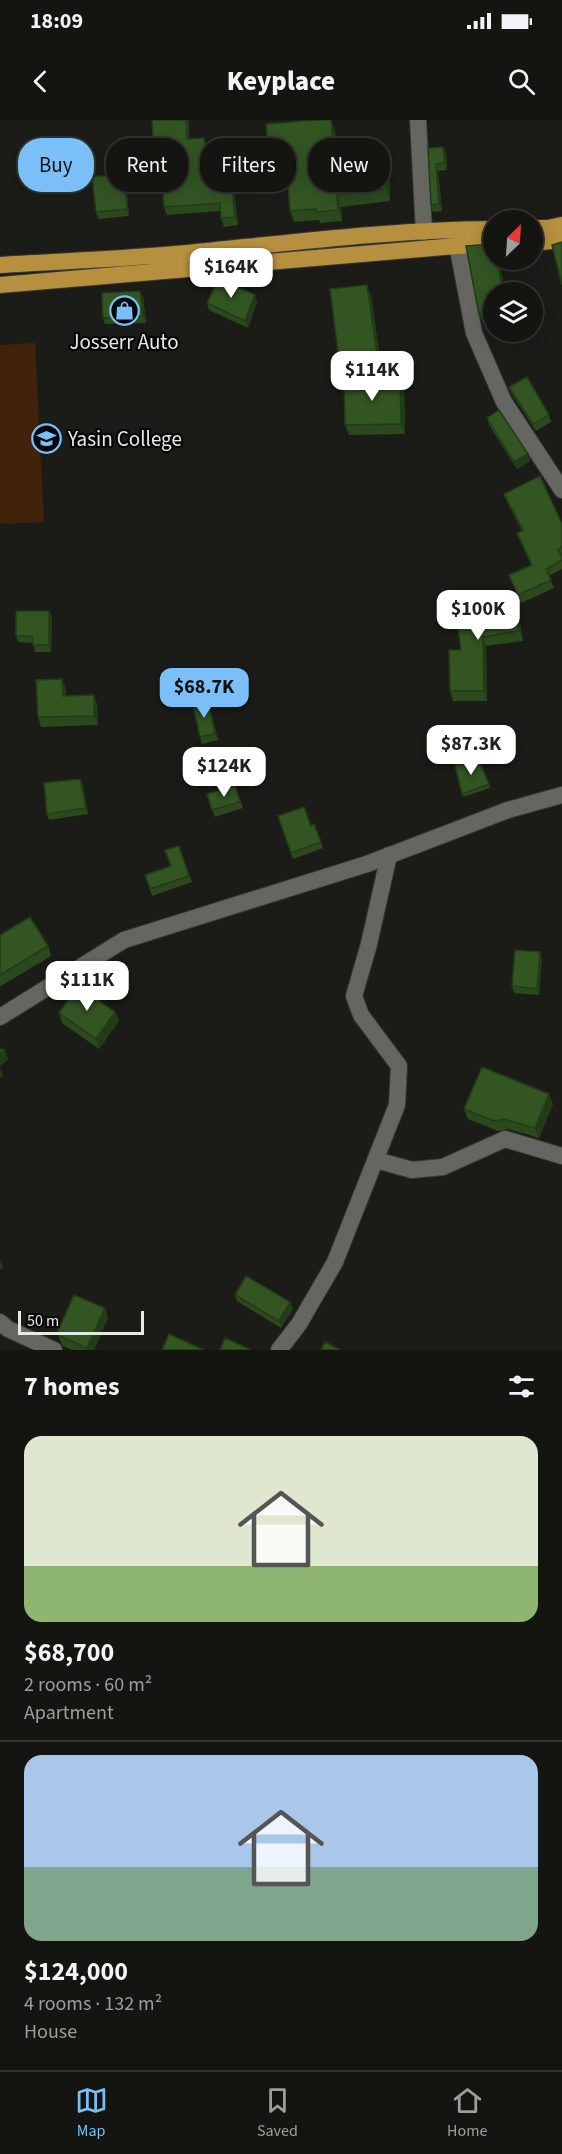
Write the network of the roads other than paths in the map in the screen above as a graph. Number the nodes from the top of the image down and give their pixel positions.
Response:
1 (417, 120) edge
2 (562, 225) edge
3 (543, 228) edge
4 (424, 232) junction
5 (483, 232) edge
6 (455, 238) junction
7 (562, 240) edge
8 (483, 242) edge
9 (543, 242) edge
10 (186, 261) junction
11 (0, 265) edge
12 (0, 285) edge
13 (562, 490) edge
14 (562, 795) edge
15 (389, 855) junction
16 (0, 1017) edge
17 (562, 1155) edge
18 (376, 1160) junction
19 (0, 1322) edge
20 (54, 1350) edge
21 (279, 1350) edge

1 - 4 street
2 - 3 highway
4 - 6 highway
4 - 10 highway
5 - 6 highway
6 - 8 highway
6 - 10 highway
6 - 13 street
7 - 9 highway
10 - 11 highway
10 - 12 highway
14 - 15 street
15 - 16 street
15 - 18 street
17 - 18 street
18 - 21 street
19 - 20 street

